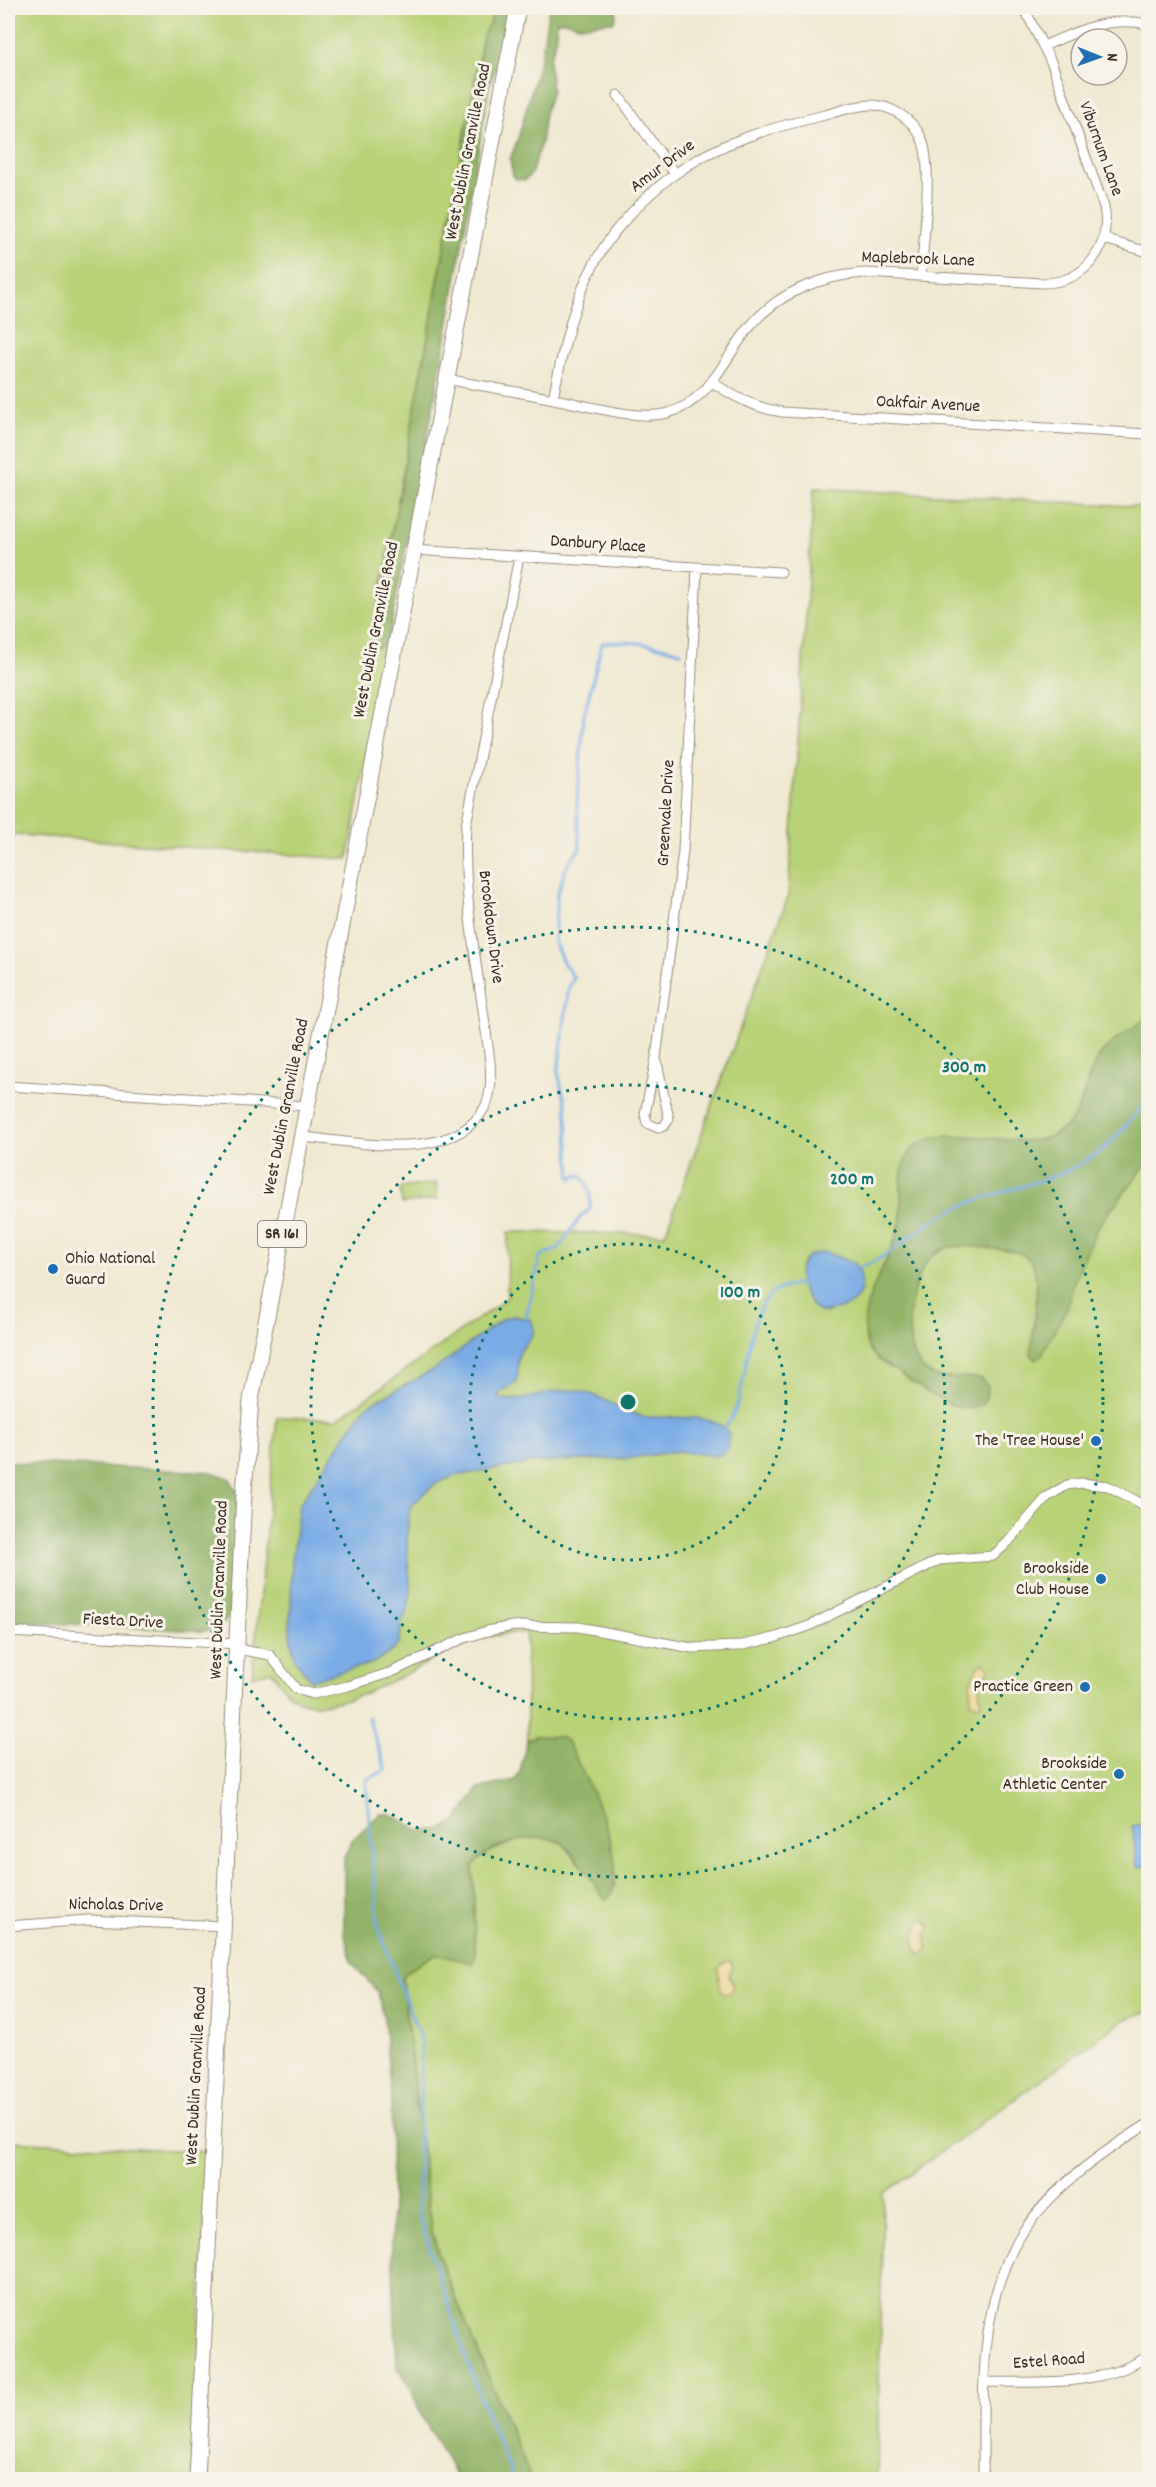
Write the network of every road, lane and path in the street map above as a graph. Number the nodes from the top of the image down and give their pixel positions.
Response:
1 (518, 8) edge
2 (1024, 8) edge
3 (1149, 24) edge
4 (1044, 46) junction
5 (618, 95) dead end
6 (675, 174) junction
7 (1104, 239) junction
8 (1149, 252) edge
9 (921, 276) junction
10 (446, 379) junction
11 (712, 381) junction
12 (553, 399) junction
13 (1149, 434) edge
14 (412, 550) junction
15 (519, 556) junction
16 (697, 568) junction
17 (781, 572) dead end
18 (656, 1058) junction
19 (8, 1086) edge
20 (307, 1106) junction
21 (301, 1137) junction
22 (1149, 1507) edge
23 (8, 1632) edge
24 (237, 1646) junction
25 (8, 1926) edge
26 (224, 1926) junction
27 (1149, 2124) edge
28 (1149, 2356) edge
29 (985, 2382) junction
30 (197, 2480) edge
31 (983, 2480) edge

1 - 10 main road, West Dublin Granville Road / SR 161
2 - 4 street, Viburnum Lane
3 - 4 street
4 - 7 street, Viburnum Lane
5 - 6 street
6 - 9 street, Amur Drive
6 - 12 street, Amur Drive
7 - 8 street
7 - 9 street, Maplebrook Lane
9 - 11 street, Maplebrook Lane
10 - 12 street, Maplebrook Lane
10 - 14 main road, West Dublin Granville Road / SR 161
11 - 12 street, Maplebrook Lane
11 - 13 street, Oakfair Avenue
14 - 15 street, Danbury Place
14 - 20 main road, West Dublin Granville Road / SR 161
15 - 16 street, Danbury Place
15 - 21 street, Brookdown Drive
16 - 17 street, Danbury Place
16 - 18 street, Greenvale Drive
18 - 18 street, Greenvale Drive
19 - 20 street
20 - 21 main road, West Dublin Granville Road / SR 161
21 - 24 main road, West Dublin Granville Road / SR 161
22 - 24 street, Fiesta Drive
23 - 24 street, Fiesta Drive
24 - 26 main road, West Dublin Granville Road / SR 161
25 - 26 street, Nicholas Drive
26 - 30 main road, West Dublin Granville Road / SR 161
27 - 29 street
28 - 29 street, Estel Road
29 - 31 street

